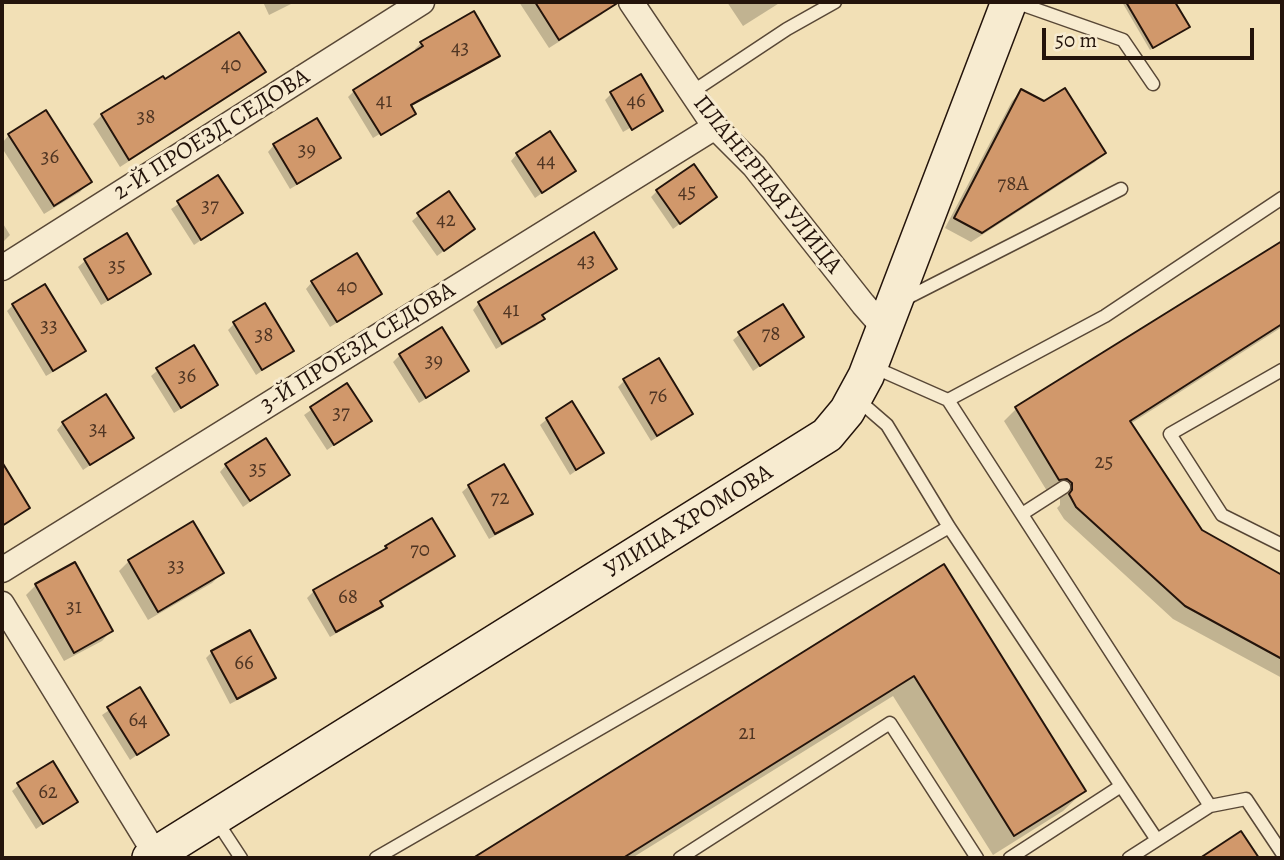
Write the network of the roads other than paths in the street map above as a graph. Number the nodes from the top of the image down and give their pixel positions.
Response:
1 (422, 2) edge
2 (631, 2) edge
3 (835, 2) edge
4 (1009, 2) edge
5 (1015, 2) edge
6 (1153, 84) dead end
7 (692, 92) junction
8 (715, 127) junction
9 (1121, 189) dead end
10 (1282, 198) edge
11 (2, 268) edge
12 (889, 316) junction
13 (870, 366) junction
14 (1282, 370) edge
15 (856, 398) junction
16 (948, 400) junction
17 (1064, 487) dead end
18 (1023, 514) junction
19 (949, 527) junction
20 (1282, 545) edge
21 (2, 570) edge
22 (2, 604) edge
23 (1121, 786) junction
24 (1210, 806) junction
25 (215, 818) junction
26 (1157, 840) junction
27 (1282, 853) edge
28 (153, 856) edge
29 (241, 858) edge
30 (376, 858) edge
31 (680, 858) edge
32 (977, 858) edge
33 (1010, 858) edge
34 (1129, 858) edge

1 - 11 street, 2-Й ПРОЕЗД СЕДОВА
2 - 7 street, ПЛАНЕРНАЯ УЛИЦА
3 - 7 lane
4 - 12 main road, УЛИЦА ХРОМОВА
5 - 6 lane
7 - 8 street, ПЛАНЕРНАЯ УЛИЦА
8 - 12 street, ПЛАНЕРНАЯ УЛИЦА
8 - 21 street, 3-Й ПРОЕЗД СЕДОВА
9 - 12 lane
10 - 16 lane
12 - 13 main road, УЛИЦА ХРОМОВА
13 - 15 main road, УЛИЦА ХРОМОВА
13 - 16 lane
14 - 20 lane
15 - 19 lane
15 - 25 main road, УЛИЦА ХРОМОВА
16 - 18 lane
17 - 18 lane
18 - 24 lane
19 - 23 lane
19 - 30 lane
22 - 28 street
23 - 26 lane
23 - 33 lane
24 - 26 lane
24 - 27 lane
25 - 28 main road, УЛИЦА ХРОМОВА
25 - 29 lane
26 - 34 lane
31 - 32 lane

